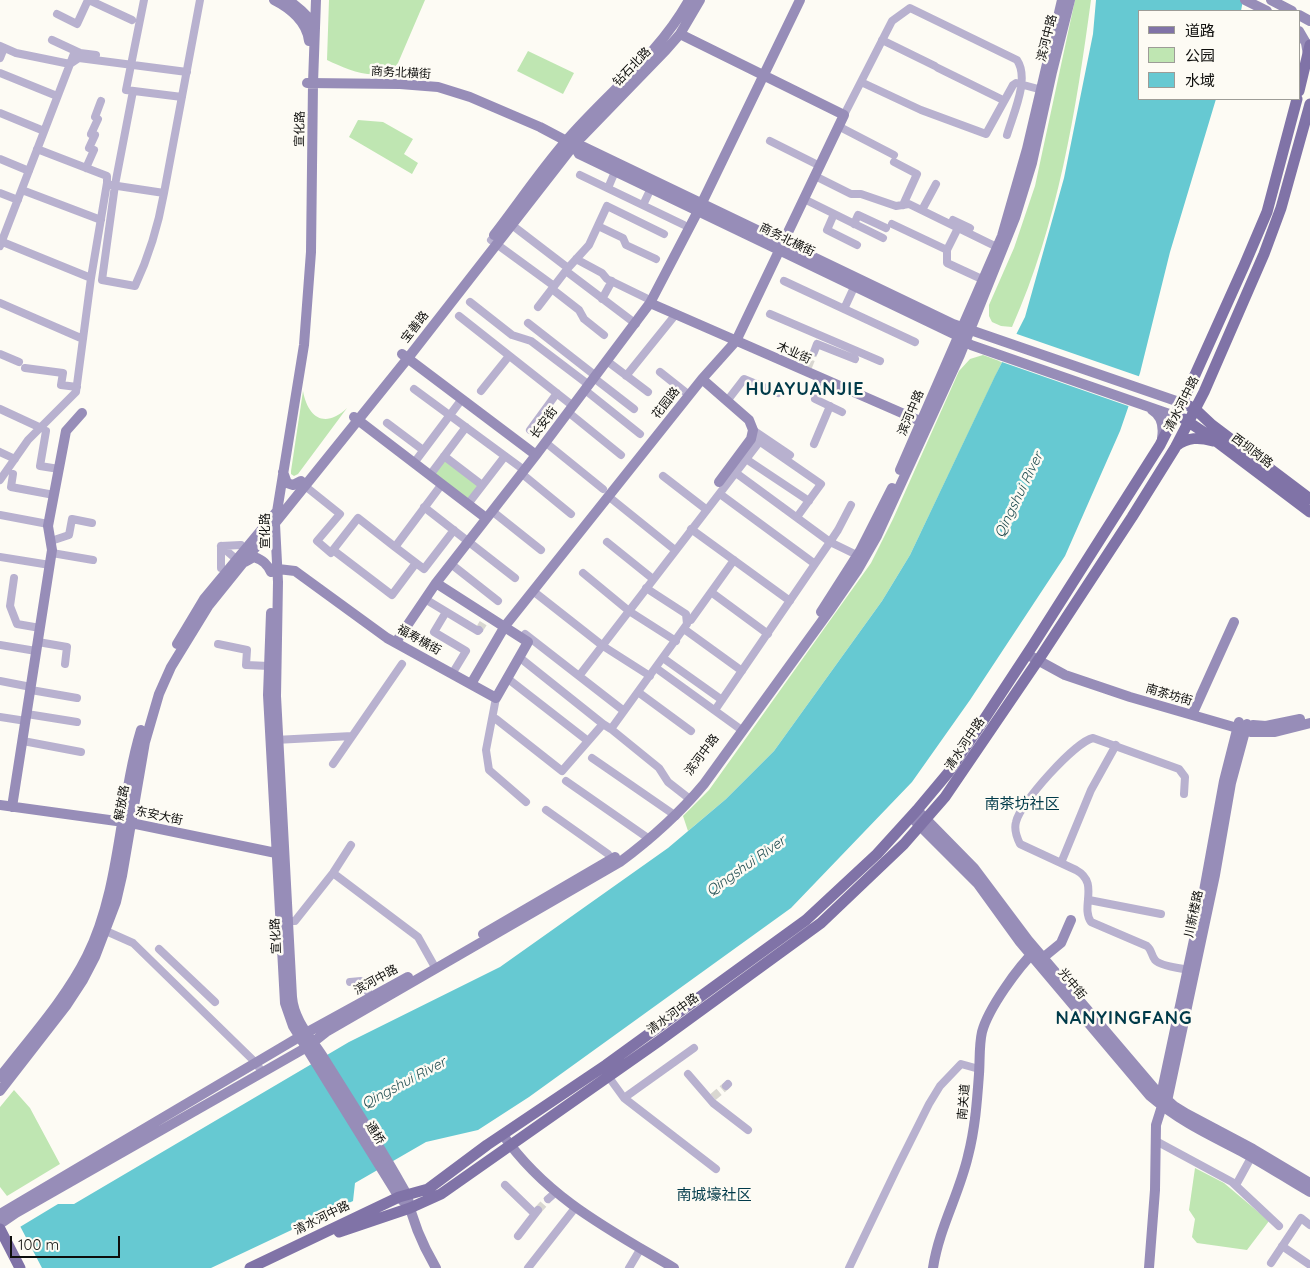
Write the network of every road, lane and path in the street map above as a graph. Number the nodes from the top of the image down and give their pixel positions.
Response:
1 (89, 0) edge
2 (144, 0) edge
3 (200, 0) edge
4 (274, 0) edge
5 (288, 0) edge
6 (312, 0) edge
7 (316, 0) edge
8 (689, 0) edge
9 (700, 0) edge
10 (800, 0) edge
11 (1062, 0) edge
12 (1070, 0) edge
13 (1245, 0) edge
14 (1271, 0) edge
15 (1265, 10) edge
16 (1291, 10) edge
17 (57, 14) dead end
18 (132, 20) dead end
19 (313, 25) junction
20 (1300, 33) edge
21 (680, 34) junction
22 (52, 40) dead end
23 (882, 40) junction
24 (309, 41) junction
25 (2, 47) edge
26 (1309, 50) edge
27 (75, 51) junction
28 (0, 58) edge
29 (128, 62) junction
30 (70, 64) junction
31 (187, 72) junction
32 (0, 73) edge
33 (764, 76) junction
34 (861, 82) junction
35 (309, 83) junction
36 (1022, 84) junction
37 (1300, 87) edge
38 (133, 91) junction
39 (1044, 91) junction
40 (58, 96) junction
41 (182, 98) junction
42 (1003, 100) junction
43 (1297, 100) edge
44 (101, 101) dead end
45 (1310, 104) edge
46 (839, 111) junction
47 (0, 113) edge
48 (838, 126) junction
49 (44, 131) junction
50 (1007, 135) dead end
51 (770, 141) dead end
52 (570, 142) junction
53 (37, 149) junction
54 (0, 159) edge
55 (820, 166) junction
56 (86, 168) junction
57 (617, 168) junction
58 (29, 171) junction
59 (580, 175) dead end
60 (815, 176) junction
61 (110, 182) junction
62 (936, 184) dead end
63 (653, 185) junction
64 (608, 188) junction
65 (22, 190) junction
66 (0, 193) edge
67 (164, 193) junction
68 (804, 199) junction
69 (18, 200) junction
70 (903, 205) junction
71 (646, 206) junction
72 (700, 207) junction
73 (922, 210) junction
74 (834, 214) junction
75 (934, 216) junction
76 (101, 220) junction
77 (641, 222) junction
78 (508, 223) junction
79 (854, 224) junction
80 (684, 225) dead end
81 (598, 226) junction
82 (958, 228) junction
83 (970, 228) dead end
84 (664, 234) dead end
85 (883, 238) dead end
86 (494, 242) junction
87 (1, 243) edge
88 (857, 245) dead end
89 (781, 246) junction
90 (1000, 249) junction
91 (947, 250) junction
92 (576, 259) junction
93 (656, 259) dead end
94 (567, 269) junction
95 (91, 278) junction
96 (612, 281) junction
97 (784, 281) dead end
98 (986, 281) junction
99 (856, 282) junction
100 (553, 288) junction
101 (602, 299) junction
102 (648, 300) junction
103 (470, 302) dead end
104 (0, 303) edge
105 (538, 307) dead end
106 (844, 308) junction
107 (676, 314) junction
108 (770, 314) dead end
109 (459, 316) dead end
110 (528, 323) dead end
111 (636, 324) junction
112 (964, 334) junction
113 (604, 335) dead end
114 (821, 336) junction
115 (83, 338) junction
116 (736, 341) junction
117 (915, 342) dead end
118 (564, 351) junction
119 (0, 354) edge
120 (405, 356) junction
121 (509, 356) junction
122 (855, 359) dead end
123 (556, 361) junction
124 (607, 361) junction
125 (880, 362) dead end
126 (660, 372) dead end
127 (626, 376) junction
128 (702, 379) junction
129 (824, 380) junction
130 (590, 382) junction
131 (1190, 386) junction
132 (77, 387) junction
133 (414, 389) dead end
134 (481, 391) dead end
135 (648, 392) dead end
136 (1204, 392) junction
137 (557, 393) junction
138 (778, 393) dead end
139 (689, 395) junction
140 (1166, 397) junction
141 (462, 399) junction
142 (727, 401) junction
143 (1142, 403) junction
144 (830, 406) junction
145 (571, 409) junction
146 (634, 409) dead end
147 (0, 410) edge
148 (842, 412) dead end
149 (1185, 412) junction
150 (82, 413) dead end
151 (450, 415) junction
152 (355, 418) junction
153 (387, 423) dead end
154 (924, 423) junction
155 (1212, 425) junction
156 (466, 427) junction
157 (44, 429) junction
158 (530, 430) dead end
159 (640, 434) dead end
160 (755, 436) junction
161 (545, 442) junction
162 (1162, 442) junction
163 (1218, 443) junction
164 (814, 444) dead end
165 (1175, 448) junction
166 (424, 450) junction
167 (0, 452) edge
168 (536, 455) junction
169 (621, 455) dead end
170 (790, 455) dead end
171 (444, 456) junction
172 (505, 456) junction
173 (15, 459) junction
174 (746, 459) junction
175 (414, 463) junction
176 (59, 470) junction
177 (282, 472) junction
178 (522, 472) junction
179 (736, 472) junction
180 (13, 474) dead end
181 (430, 475) junction
182 (663, 476) dead end
183 (0, 480) edge
184 (718, 482) dead end
185 (303, 484) junction
186 (442, 484) junction
187 (482, 485) junction
188 (605, 493) junction
189 (720, 494) junction
190 (54, 495) junction
191 (1310, 500) edge
192 (809, 502) junction
193 (468, 504) junction
194 (851, 505) dead end
195 (424, 507) junction
196 (707, 510) junction
197 (1310, 512) edge
198 (340, 514) junction
199 (489, 514) junction
200 (571, 514) dead end
201 (0, 515) edge
202 (797, 518) junction
203 (92, 522) dead end
204 (273, 522) junction
205 (48, 524) junction
206 (353, 524) junction
207 (691, 529) junction
208 (454, 530) junction
209 (51, 541) junction
210 (468, 541) junction
211 (607, 542) dead end
212 (830, 542) junction
213 (241, 545) dead end
214 (221, 546) junction
215 (395, 547) junction
216 (333, 550) junction
217 (541, 550) dead end
218 (675, 550) junction
219 (52, 553) junction
220 (0, 557) edge
221 (861, 557) junction
222 (93, 560) dead end
223 (734, 560) junction
224 (240, 561) junction
225 (416, 563) junction
226 (451, 564) junction
227 (815, 564) junction
228 (50, 565) junction
229 (221, 568) dead end
230 (274, 571) junction
231 (583, 573) dead end
232 (14, 578) dead end
233 (515, 578) dead end
234 (653, 579) junction
235 (436, 583) junction
236 (646, 588) junction
237 (534, 591) junction
238 (711, 592) junction
239 (425, 599) junction
240 (498, 601) dead end
241 (790, 601) junction
242 (629, 611) junction
243 (446, 612) junction
244 (688, 621) junction
245 (1234, 622) dead end
246 (505, 626) junction
247 (40, 628) junction
248 (684, 628) junction
249 (479, 630) dead end
250 (768, 634) junction
251 (526, 638) junction
252 (676, 641) junction
253 (396, 642) junction
254 (218, 644) dead end
255 (0, 645) edge
256 (37, 646) junction
257 (603, 646) junction
258 (1029, 651) junction
259 (519, 657) junction
260 (663, 658) junction
261 (1039, 658) junction
262 (65, 664) dead end
263 (402, 664) dead end
264 (269, 666) junction
265 (656, 668) junction
266 (742, 670) junction
267 (452, 674) junction
268 (579, 676) junction
269 (650, 676) junction
270 (507, 678) junction
271 (272, 679) junction
272 (0, 682) edge
273 (471, 684) junction
274 (31, 688) junction
275 (638, 692) junction
276 (77, 698) dead end
277 (496, 698) junction
278 (722, 700) junction
279 (714, 710) junction
280 (624, 711) junction
281 (1193, 712) junction
282 (0, 717) edge
283 (26, 718) junction
284 (1310, 718) edge
285 (496, 719) dead end
286 (77, 722) dead end
287 (1310, 723) edge
288 (604, 724) junction
289 (1242, 726) junction
290 (610, 729) junction
291 (741, 729) junction
292 (691, 731) dead end
293 (352, 736) junction
294 (274, 740) junction
295 (588, 741) junction
296 (22, 742) junction
297 (1116, 745) junction
298 (81, 752) dead end
299 (592, 758) dead end
300 (333, 764) dead end
301 (566, 781) dead end
302 (1184, 794) dead end
303 (688, 798) junction
304 (526, 802) dead end
305 (0, 805) edge
306 (12, 807) junction
307 (546, 810) dead end
308 (673, 814) junction
309 (913, 814) junction
310 (126, 822) junction
311 (923, 823) junction
312 (646, 839) junction
313 (351, 846) dead end
314 (280, 853) junction
315 (613, 862) junction
316 (1061, 863) junction
317 (333, 873) junction
318 (1088, 900) junction
319 (1161, 914) dead end
320 (1071, 920) dead end
321 (284, 921) junction
322 (106, 931) junction
323 (159, 949) dead end
324 (166, 956) junction
325 (1037, 956) junction
326 (156, 966) junction
327 (434, 966) junction
328 (1191, 970) junction
329 (350, 982) dead end
330 (373, 1000) junction
331 (215, 1002) dead end
332 (303, 1034) junction
333 (309, 1046) junction
334 (694, 1048) dead end
335 (322, 1056) joint
336 (256, 1063) junction
337 (979, 1069) junction
338 (262, 1072) junction
339 (688, 1074) dead end
340 (608, 1076) junction
341 (0, 1077) edge
342 (0, 1090) edge
343 (624, 1098) junction
344 (1163, 1103) junction
345 (748, 1130) dead end
346 (506, 1140) junction
347 (1156, 1141) junction
348 (1254, 1154) junction
349 (716, 1169) dead end
350 (392, 1176) junction
351 (1310, 1183) edge
352 (505, 1185) dead end
353 (1236, 1185) junction
354 (1310, 1192) edge
355 (403, 1196) junction
356 (410, 1208) junction
357 (575, 1208) junction
358 (0, 1214) edge
359 (1310, 1225) edge
360 (1279, 1226) dead end
361 (1, 1229) edge
362 (518, 1236) dead end
363 (1282, 1246) junction
364 (640, 1248) junction
365 (1271, 1263) dead end
366 (1310, 1265) edge
367 (20, 1268) edge
368 (250, 1268) edge
369 (262, 1268) edge
370 (436, 1268) edge
371 (528, 1268) edge
372 (629, 1268) edge
373 (674, 1268) edge
374 (850, 1268) edge
375 (933, 1268) edge
376 (1149, 1268) edge

1 - 17 street
1 - 18 street
2 - 29 street
3 - 31 street
4 - 24 main road
5 - 19 main road
6 - 19 main road, 宣化路
7 - 19 main road, 宣化路
8 - 52 main road, 钻石北路
9 - 21 main road, 钻石北路
10 - 33 main road, 长安街
11 - 39 main road, 滨河中路
12 - 39 main road, 滨河中路
13 - 15 main road
14 - 16 main road
19 - 24 main road, 宣化路
19 - 35 main road, 宣化路
20 - 26 main road
21 - 33 main road
21 - 52 main road, 钻石北路
22 - 27 street
23 - 34 street
23 - 36 street
23 - 42 street
24 - 35 main road, 宣化路
25 - 28 street
25 - 30 street
26 - 37 main road
27 - 29 street
27 - 30 street
29 - 30 street
29 - 31 street
29 - 38 street
30 - 40 street
31 - 41 street
32 - 40 street
33 - 46 main road
33 - 72 main road, 长安街
34 - 42 street
34 - 46 street
35 - 52 main road, 商务北横街
35 - 177 main road, 宣化路
35 - 204 main road, 宣化路
36 - 39 street
36 - 42 street
36 - 50 street
38 - 41 street
38 - 61 street
39 - 90 main road, 滨河中路
40 - 49 street
41 - 67 street
43 - 131 main road, 清水河中路
44 - 56 street
45 - 136 main road, 清水河中路
46 - 48 main road, 花园路
47 - 49 street
48 - 55 main road, 花园路
48 - 70 street
49 - 53 street
51 - 55 street
52 - 57 main road, 商务北横街
52 - 78 main road, 宝善路
53 - 56 street
53 - 58 street
54 - 58 street
55 - 60 main road, 花园路
56 - 61 street
57 - 63 main road, 商务北横街
57 - 64 street
58 - 65 street
59 - 64 street
60 - 68 main road, 花园路
60 - 70 street
61 - 67 street
61 - 67 street
61 - 76 street
62 - 73 street
63 - 71 street
63 - 72 main road, 商务北横街
64 - 71 street
65 - 69 street
65 - 76 street
66 - 69 street
68 - 74 street
68 - 89 main road, 花园路
69 - 87 street
70 - 73 street
71 - 77 street
71 - 80 street
72 - 89 main road, 商务北横街
72 - 102 main road, 长安街
73 - 75 street
74 - 79 street
74 - 88 street
75 - 82 street
75 - 83 street
76 - 95 street
77 - 81 street
77 - 84 street
78 - 86 main road, 宝善路
78 - 94 street
79 - 85 street
79 - 91 street
81 - 92 street
81 - 93 street
82 - 90 street
82 - 91 street
86 - 100 street
86 - 120 main road, 宝善路
87 - 95 street
89 - 99 main road, 商务北横街
89 - 116 main road, 花园路
90 - 98 main road, 滨河中路
91 - 98 street
92 - 94 street
92 - 96 street
94 - 100 street
94 - 101 street
95 - 115 street
96 - 101 street
96 - 102 street
97 - 106 street
98 - 112 main road, 滨河中路
99 - 106 street
99 - 112 main road, 商务北横街
100 - 105 street
100 - 113 street
101 - 111 street
102 - 107 main road, 木业街
102 - 111 main road, 长安街
103 - 123 street
104 - 115 street
106 - 117 street
107 - 116 main road, 木业街
107 - 127 street
108 - 114 street
109 - 121 street
110 - 118 street
111 - 124 main road, 长安街
112 - 140 main road, 商务北横街
112 - 143 main road, 商务北横街
112 - 154 main road, 滨河中路
114 - 122 street
114 - 125 street
115 - 132 street
116 - 128 main road, 花园路
116 - 129 main road, 木业街
118 - 123 street
118 - 130 street
119 - 132 street
120 - 141 main road
120 - 152 main road, 宝善路
121 - 134 street
121 - 137 street
123 - 130 street
124 - 127 street
124 - 130 main road, 长安街
126 - 139 street
127 - 135 street
128 - 139 main road, 花园路
128 - 142 main road
129 - 144 street
129 - 154 main road, 木业街
130 - 145 main road, 长安街
130 - 146 street
130 - 159 street
131 - 140 main road
131 - 149 main road, 清水河中路
132 - 157 street
133 - 151 street
136 - 149 main road, 清水河中路
136 - 155 main road
137 - 145 street
137 - 158 street
138 - 142 street
139 - 188 main road, 花园路
140 - 149 main road
141 - 151 street
141 - 168 main road
142 - 160 main road
143 - 149 main road
143 - 162 main road
144 - 148 street
144 - 164 street
145 - 161 main road, 长安街
145 - 169 street
147 - 157 street
149 - 155 main road, 西坝岗路
149 - 162 main road, 清水河中路
149 - 163 main road, 西坝岗路
149 - 165 main road, 清水河中路
150 - 176 main road
151 - 156 street
151 - 166 street
152 - 175 main road
152 - 185 main road, 宝善路
153 - 166 street
154 - 221 main road, 滨河中路
155 - 191 main road, 西坝岗路
156 - 171 street
156 - 172 street
157 - 173 street
157 - 176 street
160 - 170 street
160 - 174 street
160 - 184 main road
160 - 192 street
161 - 168 main road, 长安街
161 - 188 street
162 - 258 main road, 清水河中路
163 - 165 main road
163 - 197 main road, 西坝岗路
165 - 261 main road, 清水河中路
166 - 175 street
167 - 173 street
168 - 178 main road, 长安街
171 - 181 street
171 - 187 street
172 - 178 street
172 - 187 street
173 - 183 street
174 - 179 street
174 - 192 street
175 - 181 main road
176 - 190 main road
177 - 185 main road
177 - 204 main road, 宣化路
178 - 199 main road, 长安街
178 - 200 street
179 - 189 street
179 - 202 street
180 - 190 street
181 - 186 main road
182 - 196 street
185 - 198 street
185 - 204 main road, 宝善路
186 - 193 main road
186 - 195 street
187 - 193 street
188 - 218 street
188 - 237 main road, 花园路
189 - 196 street
189 - 227 street
190 - 205 main road
192 - 202 street
193 - 199 main road
194 - 212 street
195 - 208 street
195 - 215 street
196 - 207 street
198 - 206 street
198 - 216 street
199 - 210 main road, 长安街
199 - 217 street
201 - 205 street
202 - 212 street
203 - 209 street
204 - 224 main road, 解放路
204 - 230 main road, 宣化路
205 - 209 main road
206 - 215 street
206 - 216 street
207 - 218 street
207 - 223 street
208 - 210 street
208 - 225 street
209 - 219 main road
210 - 226 main road, 长安街
210 - 233 street
211 - 234 street
212 - 221 street
212 - 227 street
213 - 214 street
214 - 224 street
214 - 229 street
215 - 225 street
216 - 225 street
218 - 234 street
219 - 222 street
219 - 228 main road
220 - 228 street
221 - 291 main road, 滨河中路
223 - 238 street
223 - 241 street
224 - 230 main road, 福寿横街
224 - 310 main road, 解放路
226 - 235 main road, 长安街
226 - 240 street
227 - 241 street
228 - 247 main road
230 - 253 main road, 福寿横街
230 - 264 main road, 宣化路
230 - 271 main road, 宣化路
231 - 242 street
232 - 247 street
234 - 236 street
235 - 239 main road, 长安街
235 - 246 main road
236 - 242 street
236 - 244 street
237 - 246 main road, 花园路
237 - 257 street
238 - 244 street
238 - 250 street
239 - 243 street
239 - 253 main road, 长安街
241 - 250 street
242 - 252 street
242 - 257 street
243 - 249 street
243 - 267 street
244 - 248 street
245 - 281 main road
246 - 251 main road
246 - 273 main road, 花园路
247 - 256 main road
248 - 252 street
248 - 266 street
250 - 266 street
251 - 259 main road
251 - 268 street
252 - 260 street
253 - 267 main road, 福寿横街
254 - 264 street
255 - 256 street
256 - 262 street
256 - 274 main road
257 - 268 street
257 - 269 street
258 - 261 main road, 南茶坊街
258 - 309 main road, 清水河中路
259 - 270 main road
259 - 288 street
260 - 265 street
260 - 278 street
261 - 281 main road, 南茶坊街
261 - 311 main road, 清水河中路
263 - 293 street
264 - 271 main road, 宣化路
265 - 269 street
265 - 279 street
266 - 278 street
267 - 273 main road, 福寿横街
268 - 280 street
269 - 275 street
270 - 277 main road
270 - 295 street
271 - 294 main road, 宣化路
272 - 274 street
273 - 277 main road, 福寿横街
274 - 276 street
274 - 283 main road
275 - 280 street
275 - 292 street
277 - 304 street
278 - 279 street
279 - 291 street
280 - 290 street
281 - 289 main road, 南茶坊街
282 - 283 street
283 - 286 street
283 - 296 main road
284 - 289 main road, 南茶坊街
285 - 295 street
287 - 289 main road, 南茶坊街
288 - 290 street
288 - 295 street
289 - 328 main road, 川新楼路
290 - 303 street
291 - 303 main road, 滨河中路
293 - 294 street
293 - 300 street
294 - 314 main road, 宣化路
296 - 298 street
296 - 306 main road
297 - 302 street
297 - 316 street
297 - 316 street
299 - 308 street
301 - 312 street
303 - 308 main road, 滨河中路
305 - 306 main road, 东安大街
306 - 310 main road, 东安大街
307 - 315 street
308 - 312 main road, 滨河中路
309 - 311 main road, 光中街
309 - 346 main road, 清水河中路
310 - 314 main road, 东安大街
310 - 322 main road, 解放路
310 - 341 main road, 解放路
311 - 325 main road, 光中街
311 - 340 main road, 清水河中路
312 - 315 main road, 滨河中路
313 - 317 street
314 - 321 main road, 宣化路
315 - 327 main road, 滨河中路
316 - 318 street
317 - 321 street
317 - 327 street
318 - 319 street
318 - 328 street
320 - 325 main road, 南关道
321 - 332 main road, 宣化路
322 - 326 street
322 - 342 main road, 解放路
323 - 324 street
324 - 326 street
324 - 331 street
325 - 337 main road, 南关道
325 - 344 main road, 光中街
326 - 336 street
327 - 330 main road, 滨河中路
328 - 344 main road, 川新楼路
329 - 330 street
330 - 332 main road, 滨河中路
330 - 333 main road, 滨河中路
332 - 333 main road, 宣化路
332 - 336 main road, 滨河中路
333 - 335 main road, 宣化路
333 - 338 main road, 滨河中路
333 - 350 main road, 通桥
334 - 343 street
335 - 350 main road, 通桥
336 - 338 street
336 - 358 main road, 滨河中路
337 - 374 street
337 - 375 main road, 南关道
338 - 361 main road, 滨河中路
339 - 345 street
340 - 343 street
340 - 346 main road, 清水河中路
343 - 349 street
344 - 347 main road, 川新楼路
344 - 348 main road, 光中街
346 - 355 main road, 清水河中路
346 - 356 main road, 清水河中路
346 - 357 main road
347 - 353 street
347 - 376 main road, 川新楼路
348 - 351 main road, 光中街
348 - 353 street
348 - 354 main road, 光中街
350 - 355 main road
352 - 362 street
353 - 360 street
355 - 356 main road
355 - 368 main road, 清水河中路
356 - 369 main road, 清水河中路
356 - 370 main road
357 - 364 main road
357 - 371 street
359 - 363 street
361 - 367 main road
363 - 365 street
363 - 366 street
364 - 372 street
364 - 373 main road

